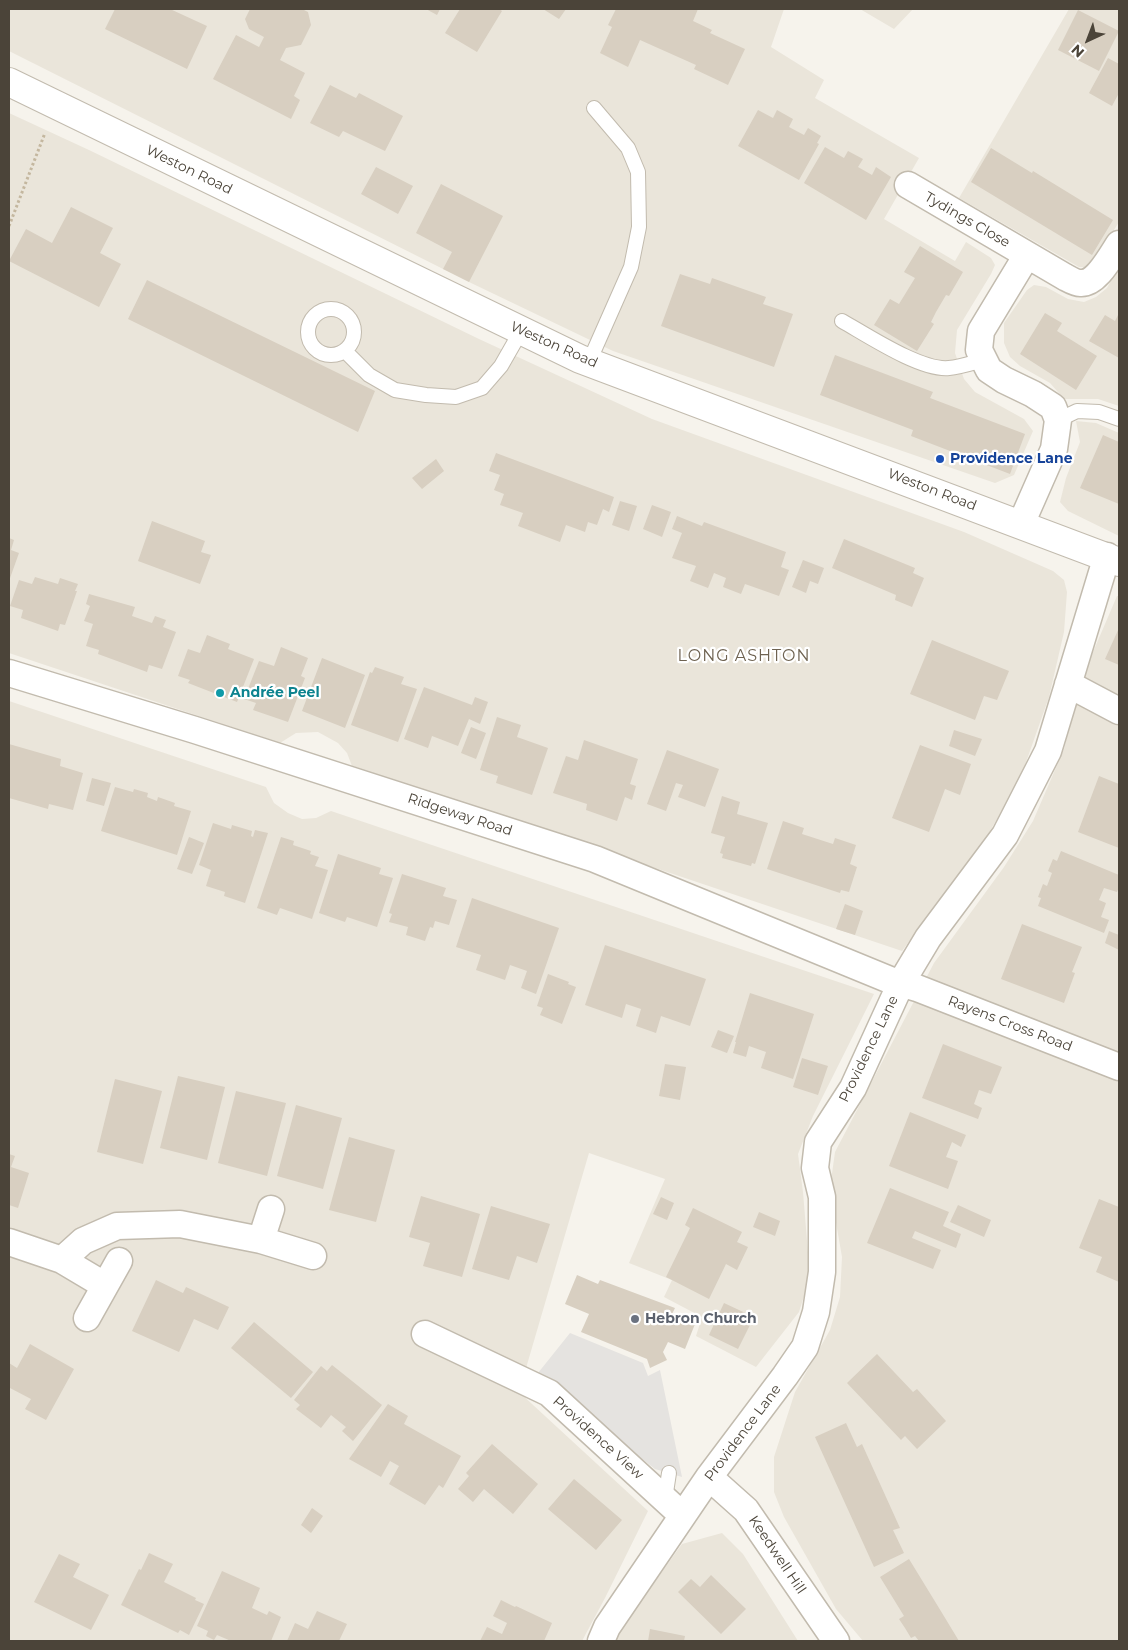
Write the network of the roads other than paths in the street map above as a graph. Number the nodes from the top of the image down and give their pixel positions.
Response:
1 (9, 82) edge
2 (594, 108) dead end
3 (908, 185) dead end
4 (1119, 244) edge
5 (1027, 255) junction
6 (842, 321) dead end
7 (521, 331) junction
8 (345, 351) dead end
9 (983, 360) junction
10 (589, 362) junction
11 (1119, 419) edge
12 (1058, 420) junction
13 (1021, 524) junction
14 (1113, 559) edge
15 (9, 673) edge
16 (1068, 684) junction
17 (1119, 711) edge
18 (901, 984) junction
19 (1119, 1067) edge
20 (271, 1209) dead end
21 (261, 1240) junction
22 (9, 1242) edge
23 (313, 1256) dead end
24 (62, 1260) junction
25 (119, 1261) dead end
26 (104, 1285) junction
27 (87, 1318) dead end
28 (425, 1334) dead end
29 (670, 1473) dead end
30 (709, 1477) junction
31 (674, 1507) junction
32 (601, 1641) edge
33 (836, 1641) edge

1 - 7 street, Weston Road
2 - 10 lane
3 - 5 street, Tydings Close
4 - 5 street, Tydings Close
5 - 9 street
6 - 9 lane
7 - 8 lane
7 - 10 street, Weston Road
9 - 12 street
10 - 13 street, Weston Road
11 - 12 lane
12 - 13 street
13 - 14 street, Weston Road
14 - 16 street, Providence Lane
15 - 18 street, Ridgeway Road
16 - 17 street
16 - 18 street, Providence Lane
18 - 19 street, Rayens Cross Road
18 - 30 street, Providence Lane
20 - 21 street
21 - 23 street
21 - 24 street
22 - 24 street
24 - 26 street
25 - 26 street
26 - 27 street
28 - 31 street, Providence View
29 - 31 lane
30 - 31 street, Providence Lane
30 - 33 street, Keedwell Hill
31 - 32 street, Providence Lane

